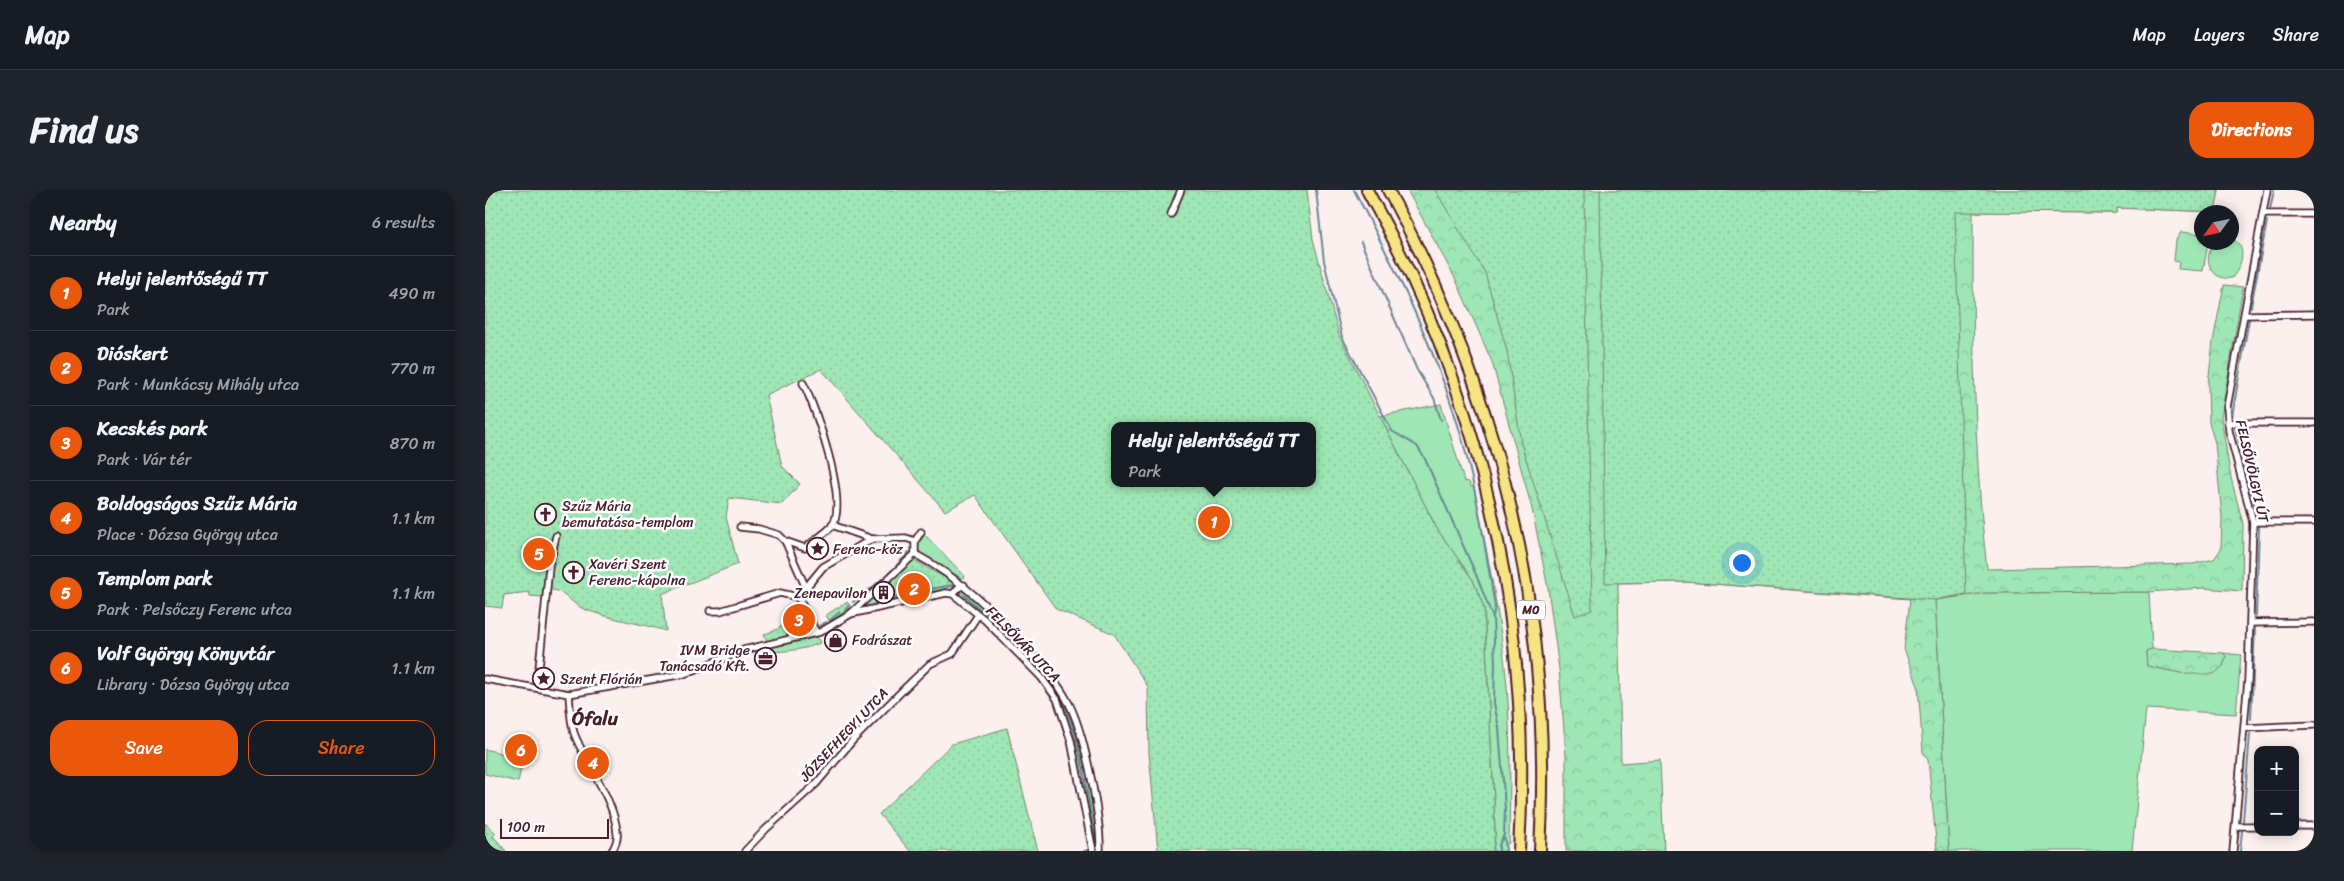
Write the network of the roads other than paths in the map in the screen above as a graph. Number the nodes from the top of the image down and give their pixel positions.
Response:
1 (1181, 190) edge
2 (1367, 190) edge
3 (1388, 190) edge
4 (2267, 190) edge
5 (1171, 214) dead end
6 (2263, 214) junction
7 (2314, 214) edge
8 (2314, 314) edge
9 (2245, 315) junction
10 (803, 383) dead end
11 (2228, 423) junction
12 (2314, 423) edge
13 (2253, 522) junction
14 (2314, 522) edge
15 (832, 525) junction
16 (739, 527) dead end
17 (921, 532) dead end
18 (556, 536) dead end
19 (872, 538) junction
20 (785, 541) junction
21 (915, 541) junction
22 (915, 554) junction
23 (960, 585) junction
24 (806, 588) junction
25 (953, 594) junction
26 (798, 597) junction
27 (710, 611) dead end
28 (849, 615) junction
29 (978, 615) junction
30 (2251, 622) junction
31 (2314, 622) edge
32 (817, 632) junction
33 (485, 680) edge
34 (537, 688) junction
35 (569, 694) junction
36 (2314, 725) edge
37 (2245, 728) junction
38 (2236, 826) junction
39 (2254, 826) edge
40 (2299, 826) edge
41 (2314, 826) edge
42 (611, 851) edge
43 (745, 851) edge
44 (1093, 851) edge
45 (1100, 851) edge
46 (1519, 851) edge
47 (1540, 851) edge
48 (2233, 851) edge

1 - 5 street
2 - 46 highway, M0
3 - 47 highway, M0
4 - 6 street, FELSŐVÖLGYI ÚT
6 - 7 street
6 - 9 street, FELSŐVÖLGYI ÚT
8 - 9 street
9 - 11 street, FELSŐVÖLGYI ÚT
10 - 15 street
11 - 12 street
11 - 13 street, FELSŐVÖLGYI ÚT
13 - 14 street
13 - 30 street, FELSŐVÖLGYI ÚT
15 - 19 street
15 - 20 street
16 - 20 street
17 - 21 street
18 - 34 street
19 - 21 street
19 - 24 street
20 - 24 street
21 - 22 street
22 - 23 street, FELSŐVÁR UTCA
22 - 28 street
23 - 25 street
23 - 45 street, FELSŐVÁR UTCA
24 - 26 street
25 - 28 street
25 - 29 street, FELSŐVÁR UTCA
26 - 27 street
26 - 32 street
28 - 32 street
29 - 43 street, JÓZSEFHEGYI UTCA
29 - 44 street, FELSŐVÁR UTCA
30 - 31 street
30 - 37 street, FELSŐVÖLGYI ÚT
32 - 35 street
33 - 34 street
34 - 35 street
35 - 42 street
36 - 37 street
37 - 38 street, FELSŐVÖLGYI ÚT
38 - 39 street
38 - 48 street, FELSŐVÖLGYI ÚT
40 - 41 street

